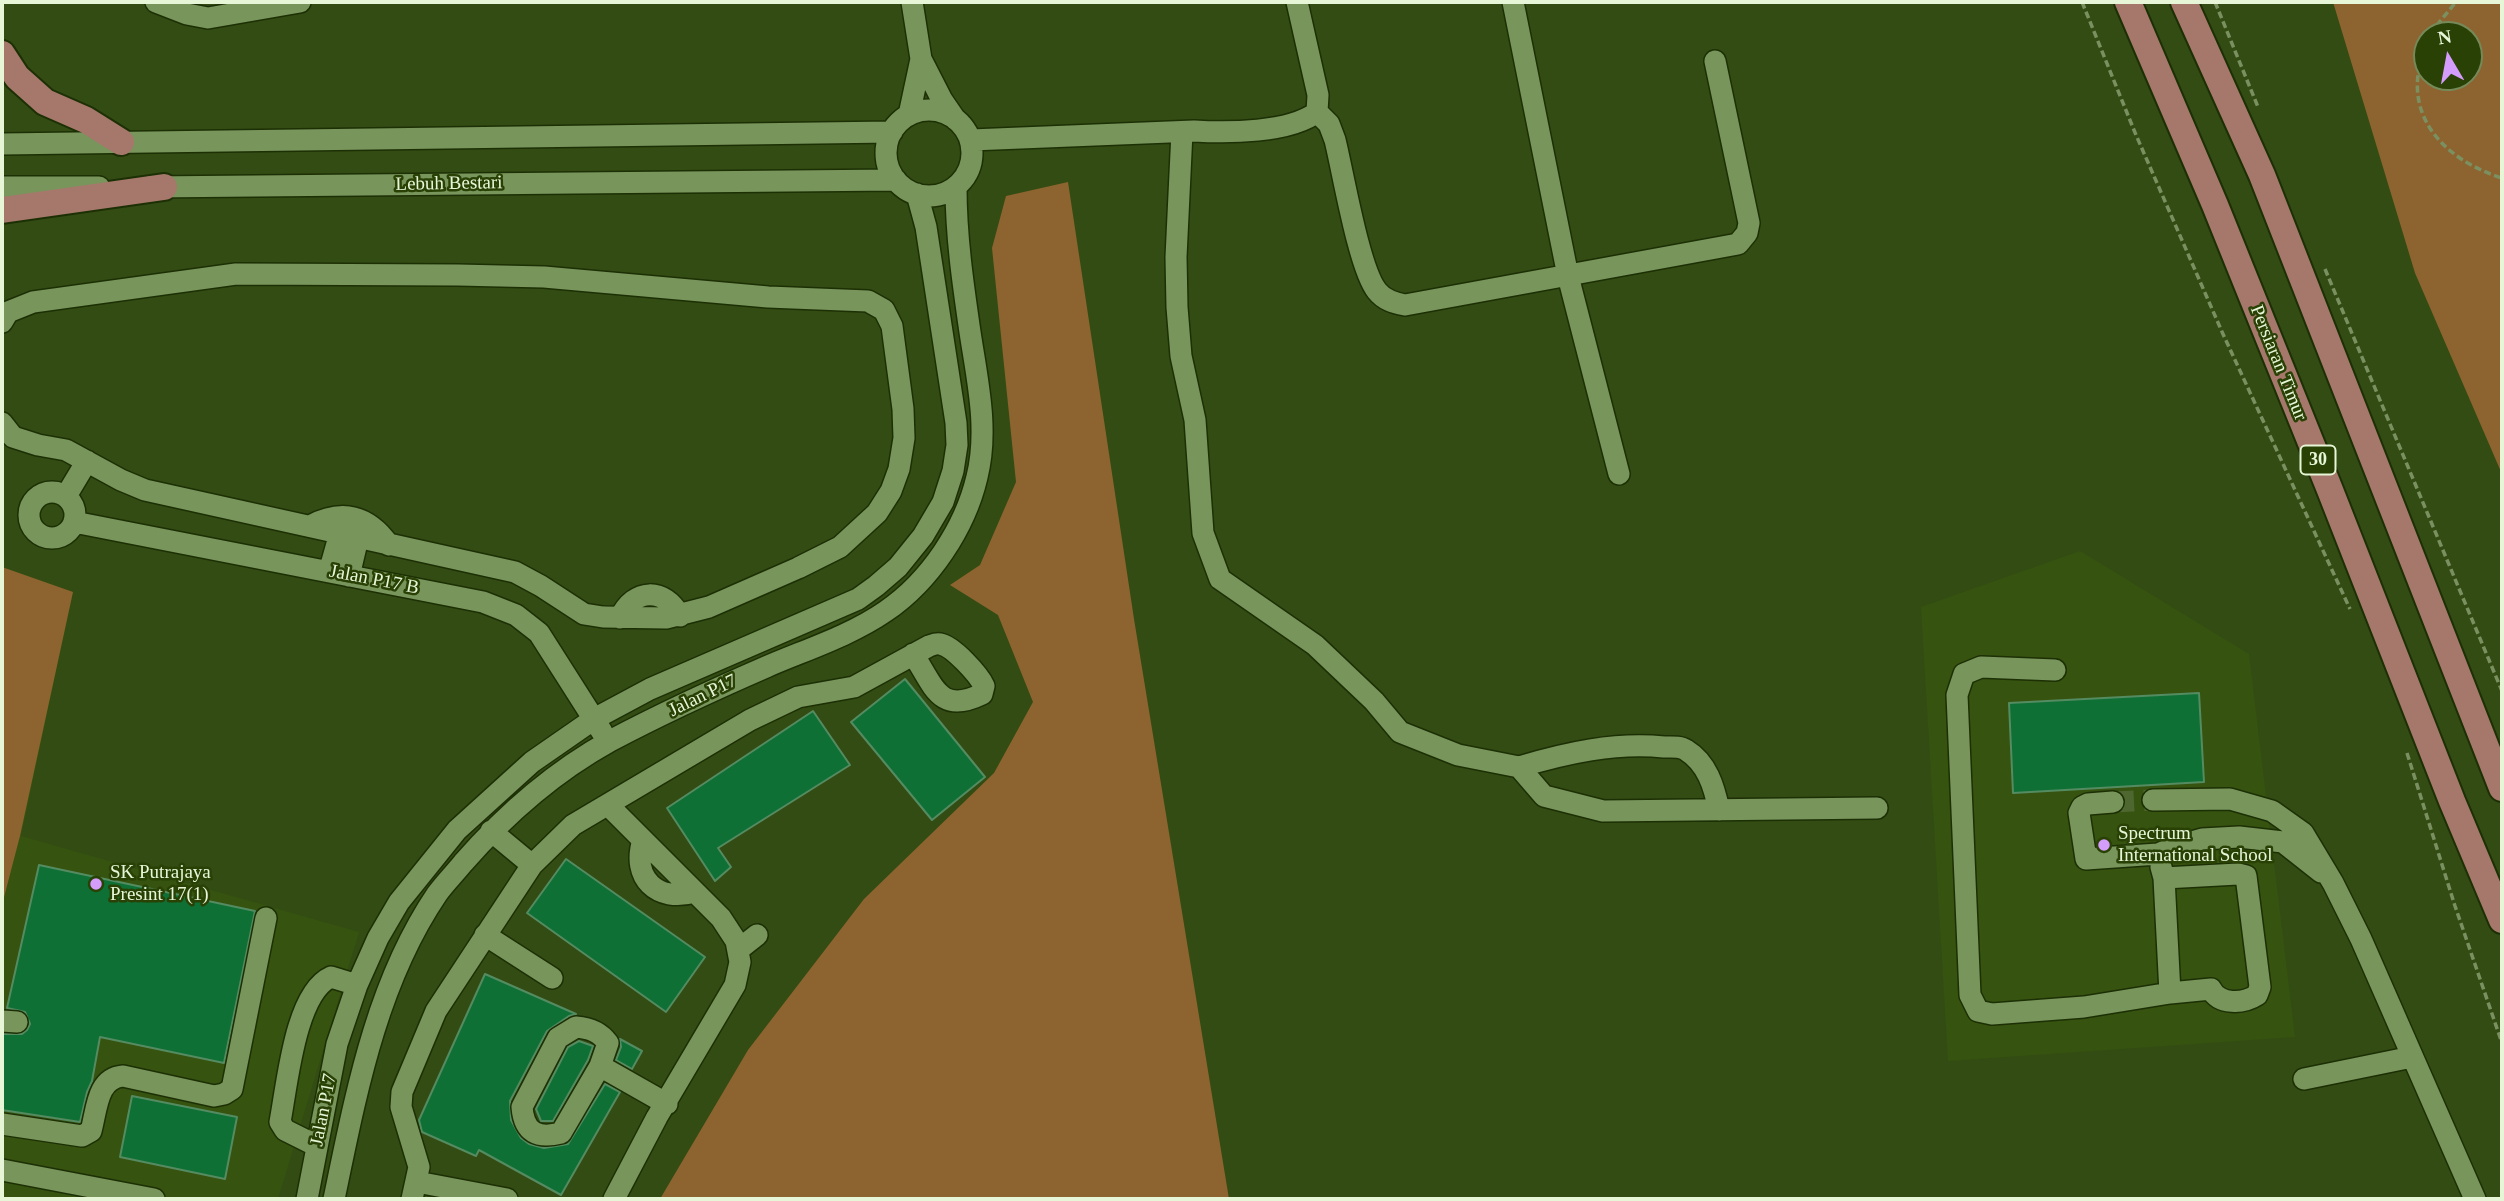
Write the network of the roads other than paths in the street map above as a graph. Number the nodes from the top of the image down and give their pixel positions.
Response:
1 (156, 2) edge
2 (300, 2) edge
3 (912, 2) edge
4 (1297, 2) edge
5 (1513, 2) edge
6 (2129, 2) edge
7 (2183, 2) edge
8 (2, 54) edge
9 (921, 58) junction
10 (1715, 61) dead end
11 (1317, 113) junction
12 (909, 115) junction
13 (956, 119) junction
14 (892, 132) junction
15 (1182, 132) junction
16 (971, 140) junction
17 (121, 142) junction
18 (2, 144) edge
19 (896, 180) junction
20 (2, 187) edge
21 (164, 187) junction
22 (956, 187) junction
23 (917, 194) junction
24 (2, 210) edge
25 (1568, 276) junction
26 (2, 322) edge
27 (2, 422) edge
28 (87, 461) junction
29 (1619, 474) dead end
30 (66, 495) junction
31 (74, 522) junction
32 (310, 526) junction
33 (349, 535) junction
34 (388, 545) junction
35 (339, 574) junction
36 (913, 654) dead end
37 (2055, 670) dead end
38 (594, 719) junction
39 (609, 742) junction
40 (1519, 767) junction
41 (2502, 788) edge
42 (2153, 800) tunnel mouth
43 (2113, 802) tunnel mouth
44 (608, 805) junction
45 (1877, 808) dead end
46 (1719, 810) junction
47 (491, 831) junction
48 (2158, 854) junction
49 (532, 864) junction
50 (2164, 878) junction
51 (2333, 883) junction
52 (266, 918) dead end
53 (2502, 920) edge
54 (757, 934) dead end
55 (485, 935) junction
56 (738, 950) junction
57 (552, 978) dead end
58 (357, 985) junction
59 (2170, 993) junction
60 (2412, 1057) junction
61 (600, 1066) junction
62 (2304, 1079) dead end
63 (667, 1104) junction
64 (2, 1124) edge
65 (317, 1146) junction
66 (2, 1170) edge
67 (415, 1191) edge
68 (154, 1199) edge
69 (307, 1199) edge
70 (334, 1199) edge
71 (507, 1199) edge
72 (614, 1199) edge
73 (2475, 1199) edge

1 - 2 street
3 - 9 street
4 - 11 street
5 - 25 street
6 - 53 main road, Persiaran Timur / 30
7 - 41 main road
8 - 17 main road
9 - 12 street
9 - 13 street
10 - 25 street
11 - 15 street
11 - 25 street
12 - 13 street
12 - 14 street
13 - 16 street
14 - 17 street
14 - 19 street
15 - 16 street
15 - 40 street
16 - 22 street
17 - 18 street
19 - 21 street, Lebuh Bestari
19 - 23 street
20 - 21 street, Lebuh Bestari
21 - 24 main road
22 - 23 street
22 - 39 street, Jalan P17
23 - 38 street, Jalan P17
25 - 29 street
26 - 34 street
27 - 28 street
28 - 30 street
28 - 32 street
30 - 31 street
30 - 31 street
31 - 35 street, Jalan P17 B
32 - 33 street
32 - 34 street
33 - 34 street
33 - 35 street
35 - 38 street, Jalan P17 B
36 - 44 street
37 - 59 street
38 - 39 street, Jalan P17 B
38 - 58 street, Jalan P17
39 - 47 street, Jalan P17
40 - 46 street
40 - 46 street
42 - 51 street
43 - 48 street
44 - 49 street
44 - 56 street
45 - 46 street
47 - 49 street
47 - 70 street, Jalan P17
48 - 50 street
48 - 51 street
49 - 55 street
50 - 59 street
50 - 59 street
51 - 60 street
52 - 64 street
54 - 56 street
55 - 57 street
55 - 67 street
56 - 63 street
58 - 65 street, Jalan P17
58 - 65 street
60 - 62 street
60 - 73 street
61 - 61 street
61 - 63 street
63 - 72 street
65 - 69 street, Jalan P17
66 - 68 street
67 - 71 street

